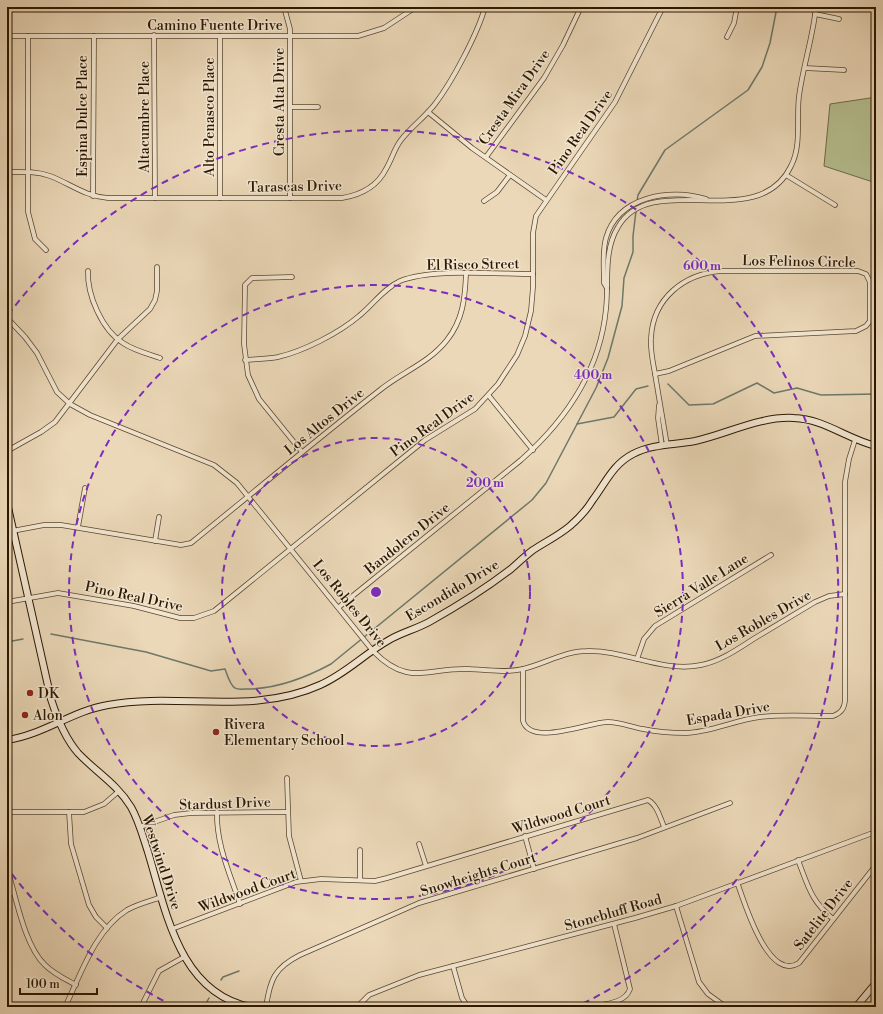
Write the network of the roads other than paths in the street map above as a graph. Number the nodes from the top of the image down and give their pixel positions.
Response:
1 (284, 7) edge
2 (416, 7) edge
3 (485, 7) edge
4 (581, 7) edge
5 (663, 7) edge
6 (737, 7) edge
7 (816, 7) edge
8 (816, 14) junction
9 (839, 19) dead end
10 (154, 35) junction
11 (7, 36) edge
12 (28, 36) junction
13 (94, 36) junction
14 (220, 36) junction
15 (290, 36) junction
16 (727, 37) dead end
17 (804, 68) junction
18 (844, 70) dead end
19 (291, 107) junction
20 (318, 107) dead end
21 (428, 112) junction
22 (486, 157) junction
23 (7, 172) edge
24 (28, 172) junction
25 (510, 175) junction
26 (786, 175) junction
27 (93, 196) junction
28 (155, 198) junction
29 (220, 198) junction
30 (290, 198) junction
31 (706, 199) junction
32 (546, 200) junction
33 (484, 201) dead end
34 (835, 205) dead end
35 (46, 250) dead end
36 (157, 267) dead end
37 (88, 271) dead end
38 (466, 274) junction
39 (533, 274) junction
40 (292, 277) dead end
41 (607, 288) junction
42 (7, 318) edge
43 (118, 339) junction
44 (160, 358) dead end
45 (245, 360) junction
46 (655, 374) junction
47 (489, 396) junction
48 (70, 404) junction
49 (855, 440) junction
50 (664, 445) junction
51 (876, 446) edge
52 (7, 450) edge
53 (533, 450) junction
54 (302, 452) junction
55 (85, 488) dead end
56 (249, 496) junction
57 (7, 503) edge
58 (159, 517) dead end
59 (78, 527) junction
60 (10, 532) edge
61 (155, 541) junction
62 (292, 549) junction
63 (771, 555) dead end
64 (845, 594) junction
65 (28, 598) junction
66 (7, 602) edge
67 (339, 608) junction
68 (373, 651) junction
69 (637, 659) junction
70 (523, 669) junction
71 (60, 723) junction
72 (7, 740) edge
73 (287, 778) dead end
74 (119, 791) junction
75 (730, 803) dead end
76 (7, 812) edge
77 (69, 812) junction
78 (218, 812) junction
79 (287, 812) junction
80 (140, 827) junction
81 (664, 827) junction
82 (876, 834) edge
83 (524, 836) junction
84 (419, 844) dead end
85 (360, 850) dead end
86 (798, 860) junction
87 (876, 865) edge
88 (426, 866) junction
89 (7, 868) edge
90 (534, 869) junction
91 (360, 880) junction
92 (301, 881) junction
93 (737, 882) junction
94 (162, 897) junction
95 (240, 904) junction
96 (676, 906) junction
97 (833, 919) junction
98 (614, 924) junction
99 (107, 928) junction
100 (172, 929) junction
101 (184, 957) junction
102 (454, 966) junction
103 (876, 982) edge
104 (76, 985) junction
105 (65, 1007) edge
106 (141, 1007) edge
107 (251, 1007) edge
108 (266, 1007) edge
109 (357, 1007) edge
110 (468, 1007) edge
111 (590, 1007) edge
112 (726, 1007) edge
113 (856, 1007) edge

1 - 15 street, Cresta Alta Drive
2 - 15 street, Camino Fuente Drive
3 - 21 street, Tarascas Drive
4 - 22 street, Cresta Mira Drive
5 - 32 street, Pino Real Drive
6 - 16 street
7 - 8 street, Bandolero Drive
8 - 9 street
8 - 17 street, Bandolero Drive
10 - 13 street, Camino Fuente Drive
10 - 14 street, Camino Fuente Drive
10 - 28 street, Altacumbre Place
11 - 12 street, Camino Fuente Drive
12 - 13 street, Camino Fuente Drive
12 - 24 street
13 - 27 street, Espina Dulce Place
14 - 15 street, Camino Fuente Drive
14 - 29 street, Alto Penasco Place
15 - 19 street, Cresta Alta Drive
17 - 18 street
17 - 26 street, Bandolero Drive
19 - 20 street
19 - 30 street, Cresta Alta Drive
21 - 22 street
21 - 30 street, Tarascas Drive
22 - 25 street
23 - 24 street, Tarascas Drive
24 - 27 street, Tarascas Drive
24 - 35 street
25 - 32 street
25 - 33 street
26 - 31 street, Bandolero Drive
26 - 34 street
27 - 28 street, Tarascas Drive
28 - 29 street, Tarascas Drive
29 - 30 street, Tarascas Drive
31 - 41 street, Bandolero Drive
31 - 41 street, Bandolero Drive
32 - 39 street, Pino Real Drive
36 - 43 street
37 - 43 street
38 - 39 street, El Risco Street
38 - 45 street, El Risco Street
38 - 54 street, Los Altos Drive
39 - 47 street, Pino Real Drive
40 - 45 street
41 - 53 street, Bandolero Drive
42 - 48 street, Los Robles Drive
43 - 44 street
43 - 48 street
45 - 54 street
46 - 46 street, Los Felinos Circle
46 - 50 street, Los Felinos Circle
47 - 53 street
47 - 62 street, Pino Real Drive
48 - 52 street
48 - 56 street, Los Robles Drive
49 - 50 street, Escondido Drive
49 - 51 street, Escondido Drive
49 - 64 street, Espada Drive
50 - 68 street, Escondido Drive
53 - 67 street, Bandolero Drive
54 - 56 street, Los Altos Drive
55 - 59 street
56 - 61 street, Los Altos Drive
56 - 62 street, Los Robles Drive
57 - 60 street, Westwind Drive
58 - 61 street
59 - 60 street, Los Altos Drive
59 - 61 street, Los Altos Drive
60 - 65 street, Westwind Drive
62 - 65 street, Pino Real Drive
62 - 67 street, Los Robles Drive
63 - 69 street, Sierra Valle Lane
64 - 69 street, Los Robles Drive
64 - 70 street, Espada Drive
65 - 66 street, Pino Real Drive
65 - 71 street, Westwind Drive
67 - 68 street, Los Robles Drive
68 - 70 street, Los Robles Drive
68 - 71 street, Escondido Drive
69 - 70 street, Los Robles Drive
71 - 72 street, Escondido Drive
71 - 74 street, Westwind Drive
73 - 79 street
74 - 77 street
74 - 80 street, Westwind Drive
75 - 81 street, Snowheights Court
76 - 77 street
77 - 99 street
78 - 79 street, Stardust Drive
78 - 80 street, Stardust Drive
78 - 95 street
79 - 92 street
80 - 94 street, Westwind Drive
81 - 83 street, Wildwood Court
81 - 90 street, Snowheights Court
82 - 86 street, Stonebluff Road
83 - 88 street, Wildwood Court
83 - 90 street
84 - 88 street
85 - 91 street
86 - 93 street, Stonebluff Road
86 - 97 street
87 - 97 street, Satelite Drive
88 - 91 street, Wildwood Court
89 - 104 street
90 - 108 street, Snowheights Court
91 - 92 street, Wildwood Court
92 - 95 street, Wildwood Court
93 - 96 street, Stonebluff Road
93 - 97 street, Satelite Drive
94 - 99 street
94 - 100 street, Westwind Drive
95 - 100 street, Wildwood Court
96 - 98 street, Stonebluff Road
96 - 112 street
98 - 102 street, Stonebluff Road
98 - 111 street
99 - 104 street
100 - 101 street, Westwind Drive
101 - 106 street
101 - 107 street, Westwind Drive
102 - 109 street, Stonebluff Road
102 - 110 street
103 - 113 street
104 - 105 street

